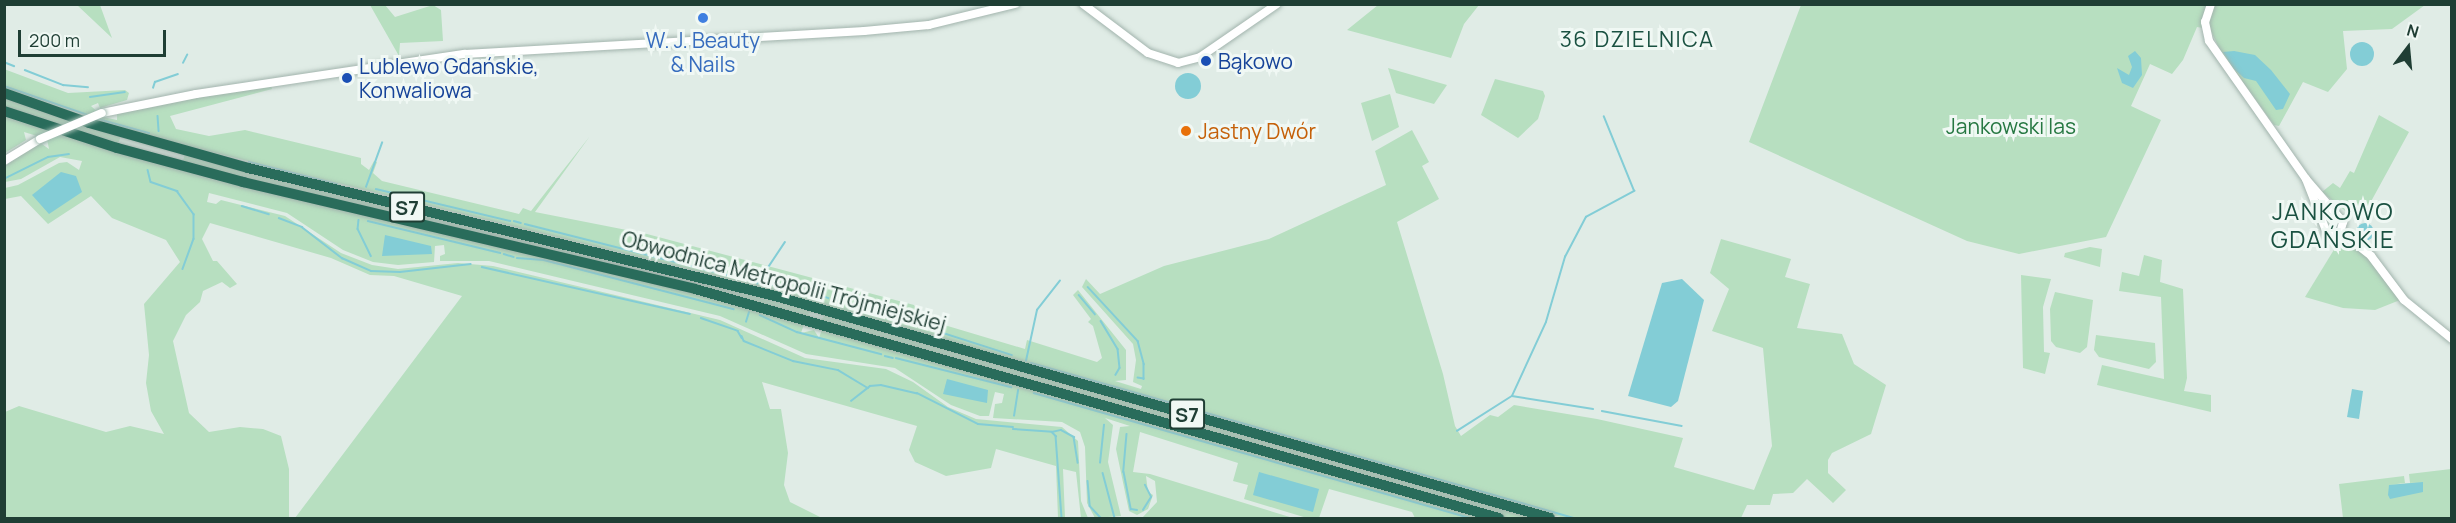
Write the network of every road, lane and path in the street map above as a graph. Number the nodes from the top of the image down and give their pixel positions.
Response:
1 (1015, 4) edge
2 (1083, 4) edge
3 (1277, 4) edge
4 (2211, 4) edge
5 (4, 93) edge
6 (4, 111) edge
7 (4, 161) edge
8 (2306, 179) junction
9 (2327, 201) junction
10 (2315, 207) junction
11 (2342, 233) junction
12 (2451, 339) edge
13 (1499, 519) edge
14 (1550, 519) edge

1 - 7 main road, bridge
2 - 3 main road
4 - 8 street
5 - 14 highway, Obwodnica Metropolii Trójmiejskiej / S7
6 - 13 highway, Obwodnica Metropolii Trójmiejskiej / S7
8 - 9 street
8 - 10 street
9 - 10 street
9 - 11 street
10 - 11 street
11 - 12 street

